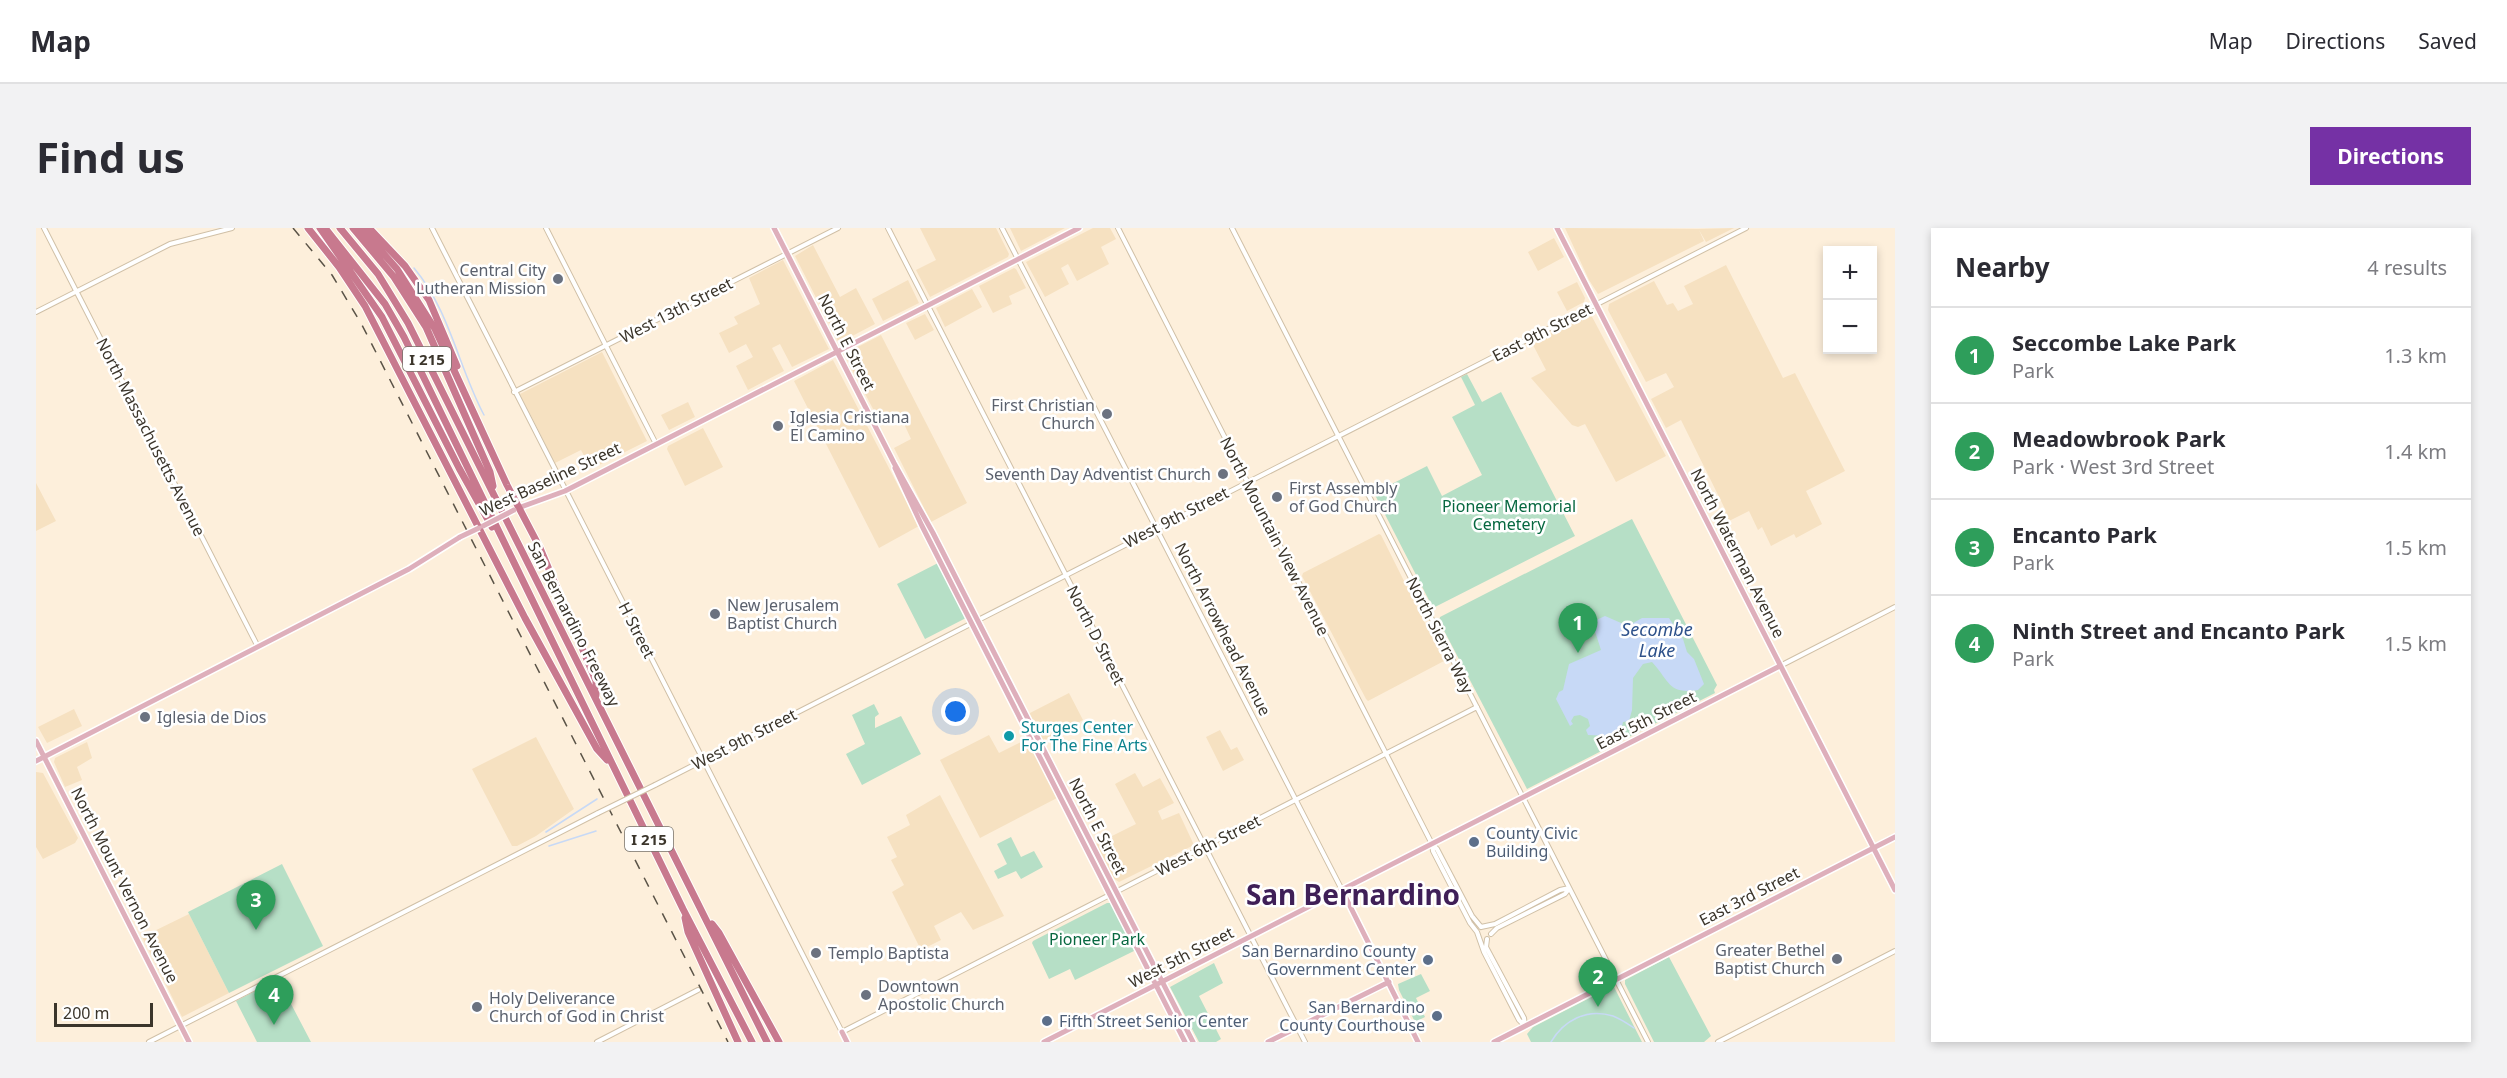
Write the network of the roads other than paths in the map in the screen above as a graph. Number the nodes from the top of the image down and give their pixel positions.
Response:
1 (44, 228) edge
2 (232, 228) edge
3 (308, 228) edge
4 (320, 228) edge
5 (325, 228) edge
6 (340, 228) edge
7 (353, 228) edge
8 (361, 228) edge
9 (369, 228) edge
10 (432, 228) edge
11 (546, 228) edge
12 (774, 228) edge
13 (838, 228) edge
14 (888, 228) edge
15 (1002, 228) edge
16 (1079, 228) edge
17 (1118, 228) edge
18 (1232, 228) edge
19 (1557, 228) edge
20 (1746, 228) edge
21 (787, 254) junction
22 (1018, 259) junction
23 (77, 291) junction
24 (369, 297) junction
25 (1596, 304) junction
26 (928, 306) junction
27 (36, 312) edge
28 (605, 345) junction
29 (837, 352) junction
30 (398, 366) junction
31 (459, 379) junction
32 (514, 392) junction
33 (1338, 435) junction
34 (656, 444) junction
35 (1247, 481) junction
36 (565, 491) junction
37 (497, 500) junction
38 (517, 509) junction
39 (479, 528) junction
40 (1156, 528) junction
41 (1065, 574) junction
42 (521, 577) junction
43 (1895, 607) edge
44 (974, 621) junction
45 (258, 647) junction
46 (1780, 666) junction
47 (596, 698) junction
48 (1477, 707) junction
49 (36, 741) edge
50 (1386, 754) junction
51 (44, 757) junction
52 (703, 760) junction
53 (36, 761) edge
54 (615, 769) junction
55 (1523, 798) junction
56 (1296, 800) junction
57 (1895, 837) edge
58 (1432, 844) junction
59 (1205, 847) junction
60 (1874, 848) junction
61 (1569, 888) junction
62 (1342, 890) junction
63 (1895, 890) edge
64 (1113, 893) junction
65 (683, 909) junction
66 (704, 915) junction
67 (1481, 927) junction
68 (1487, 927) junction
69 (1478, 932) junction
70 (1491, 934) junction
71 (1251, 936) junction
72 (1481, 939) junction
73 (1487, 939) junction
74 (1895, 951) edge
75 (1616, 979) junction
76 (1389, 982) junction
77 (1159, 985) junction
78 (698, 990) dead end
79 (181, 1026) junction
80 (1525, 1026) junction
81 (1297, 1027) junction
82 (842, 1032) junction
83 (150, 1042) edge
84 (189, 1042) edge
85 (597, 1042) edge
86 (738, 1042) edge
87 (752, 1042) edge
88 (767, 1042) edge
89 (778, 1042) edge
90 (847, 1042) edge
91 (1044, 1042) edge
92 (1185, 1042) edge
93 (1193, 1042) edge
94 (1268, 1042) edge
95 (1305, 1042) edge
96 (1418, 1042) edge
97 (1494, 1042) edge
98 (1648, 1042) edge
99 (1718, 1042) edge

1 - 23 street, North Massachusetts Avenue
2 - 23 street
3 - 30 highway
4 - 24 highway
5 - 42 highway, San Bernardino Freeway / I 215
6 - 37 highway, San Bernardino Freeway / I 215
7 - 37 highway
8 - 31 highway
9 - 31 highway
10 - 32 street, H Street
11 - 28 street
12 - 21 main road, North E Street
13 - 21 street, West 13th Street
14 - 26 street, North D Street
15 - 22 street, North Arrowhead Avenue
16 - 22 main road, West Baseline Street
17 - 35 street, North Mountain View Avenue
18 - 33 street, North Sierra Way
19 - 25 main road, North Waterman Avenue
20 - 25 street, East 9th Street
21 - 28 street, West 13th Street
21 - 29 main road, North E Street
22 - 26 main road, West Baseline Street
22 - 40 street, North Arrowhead Avenue
23 - 27 street
23 - 45 street, North Massachusetts Avenue
24 - 30 highway
24 - 42 highway
25 - 33 street, East 9th Street
25 - 46 main road, North Waterman Avenue
26 - 29 main road, West Baseline Street
26 - 41 street, North D Street
28 - 32 street, West 13th Street
28 - 34 street
29 - 34 main road, West Baseline Street
29 - 44 main road, North E Street
30 - 39 highway
31 - 38 highway
32 - 36 street, H Street
33 - 35 street, West 9th Street
33 - 48 street, North Sierra Way
34 - 36 main road, West Baseline Street
35 - 40 street, West 9th Street
35 - 50 street, North Mountain View Avenue
36 - 38 main road, West Baseline Street
36 - 52 street, H Street
37 - 47 highway, San Bernardino Freeway / I 215
38 - 39 main road, West Baseline Street, bridge
38 - 47 highway
39 - 45 main road, West Baseline Street, bridge
39 - 54 highway
40 - 41 street, West 9th Street
40 - 56 street, North Arrowhead Avenue
41 - 44 street, West 9th Street
41 - 59 street, North D Street
42 - 54 highway, San Bernardino Freeway / I 215
43 - 46 street
44 - 52 street, West 9th Street
44 - 64 main road, North E Street
45 - 51 main road, West Baseline Street
46 - 55 main road, East 5th Street
46 - 60 main road, North Waterman Avenue
47 - 66 highway, San Bernardino Freeway / I 215
48 - 50 street, West 6th Street
48 - 55 street, North Sierra Way
49 - 51 main road, North Mount Vernon Avenue
50 - 56 street, West 6th Street
50 - 58 street, North Mountain View Avenue
51 - 53 main road, West Baseline Street
51 - 79 main road, North Mount Vernon Avenue
52 - 79 street, West 9th Street, bridge
52 - 82 street, H Street
54 - 65 highway, San Bernardino Freeway / I 215
55 - 58 main road, West 5th Street
55 - 61 street, North Sierra Way
56 - 59 street, West 6th Street
56 - 62 street, North Arrowhead Avenue
57 - 60 main road, East 3rd Street
58 - 62 main road, West 5th Street
58 - 67 street, North Mountain View Avenue
58 - 69 street, North Mountain View Avenue
59 - 64 street, West 6th Street
59 - 71 street, North D Street
60 - 63 main road, North Waterman Avenue
60 - 75 main road, East 3rd Street
61 - 68 street
61 - 70 street
61 - 75 street, North Sierra Way
62 - 71 main road, West 5th Street
62 - 76 main road, North Arrowhead Avenue
64 - 77 main road, North E Street
64 - 82 street, West 6th Street
65 - 86 highway
65 - 87 highway, San Bernardino Freeway / I 215
66 - 88 highway, San Bernardino Freeway / I 215
66 - 89 highway
67 - 68 street
67 - 69 street
68 - 70 street
69 - 72 street
70 - 73 street
71 - 77 main road, West 5th Street
71 - 81 street, North D Street
72 - 73 street
72 - 80 street
73 - 80 street
74 - 99 street
75 - 80 main road, East 3rd Street
75 - 98 street, North Sierra Way
76 - 81 main road
76 - 96 main road, North Arrowhead Avenue
77 - 91 main road, West 5th Street
77 - 92 main road, North E Street
77 - 93 main road, North E Street
78 - 85 street
79 - 83 street, West 9th Street
79 - 84 main road, North Mount Vernon Avenue
80 - 97 main road, East 3rd Street
81 - 94 main road
81 - 95 street, North D Street
82 - 90 main road

